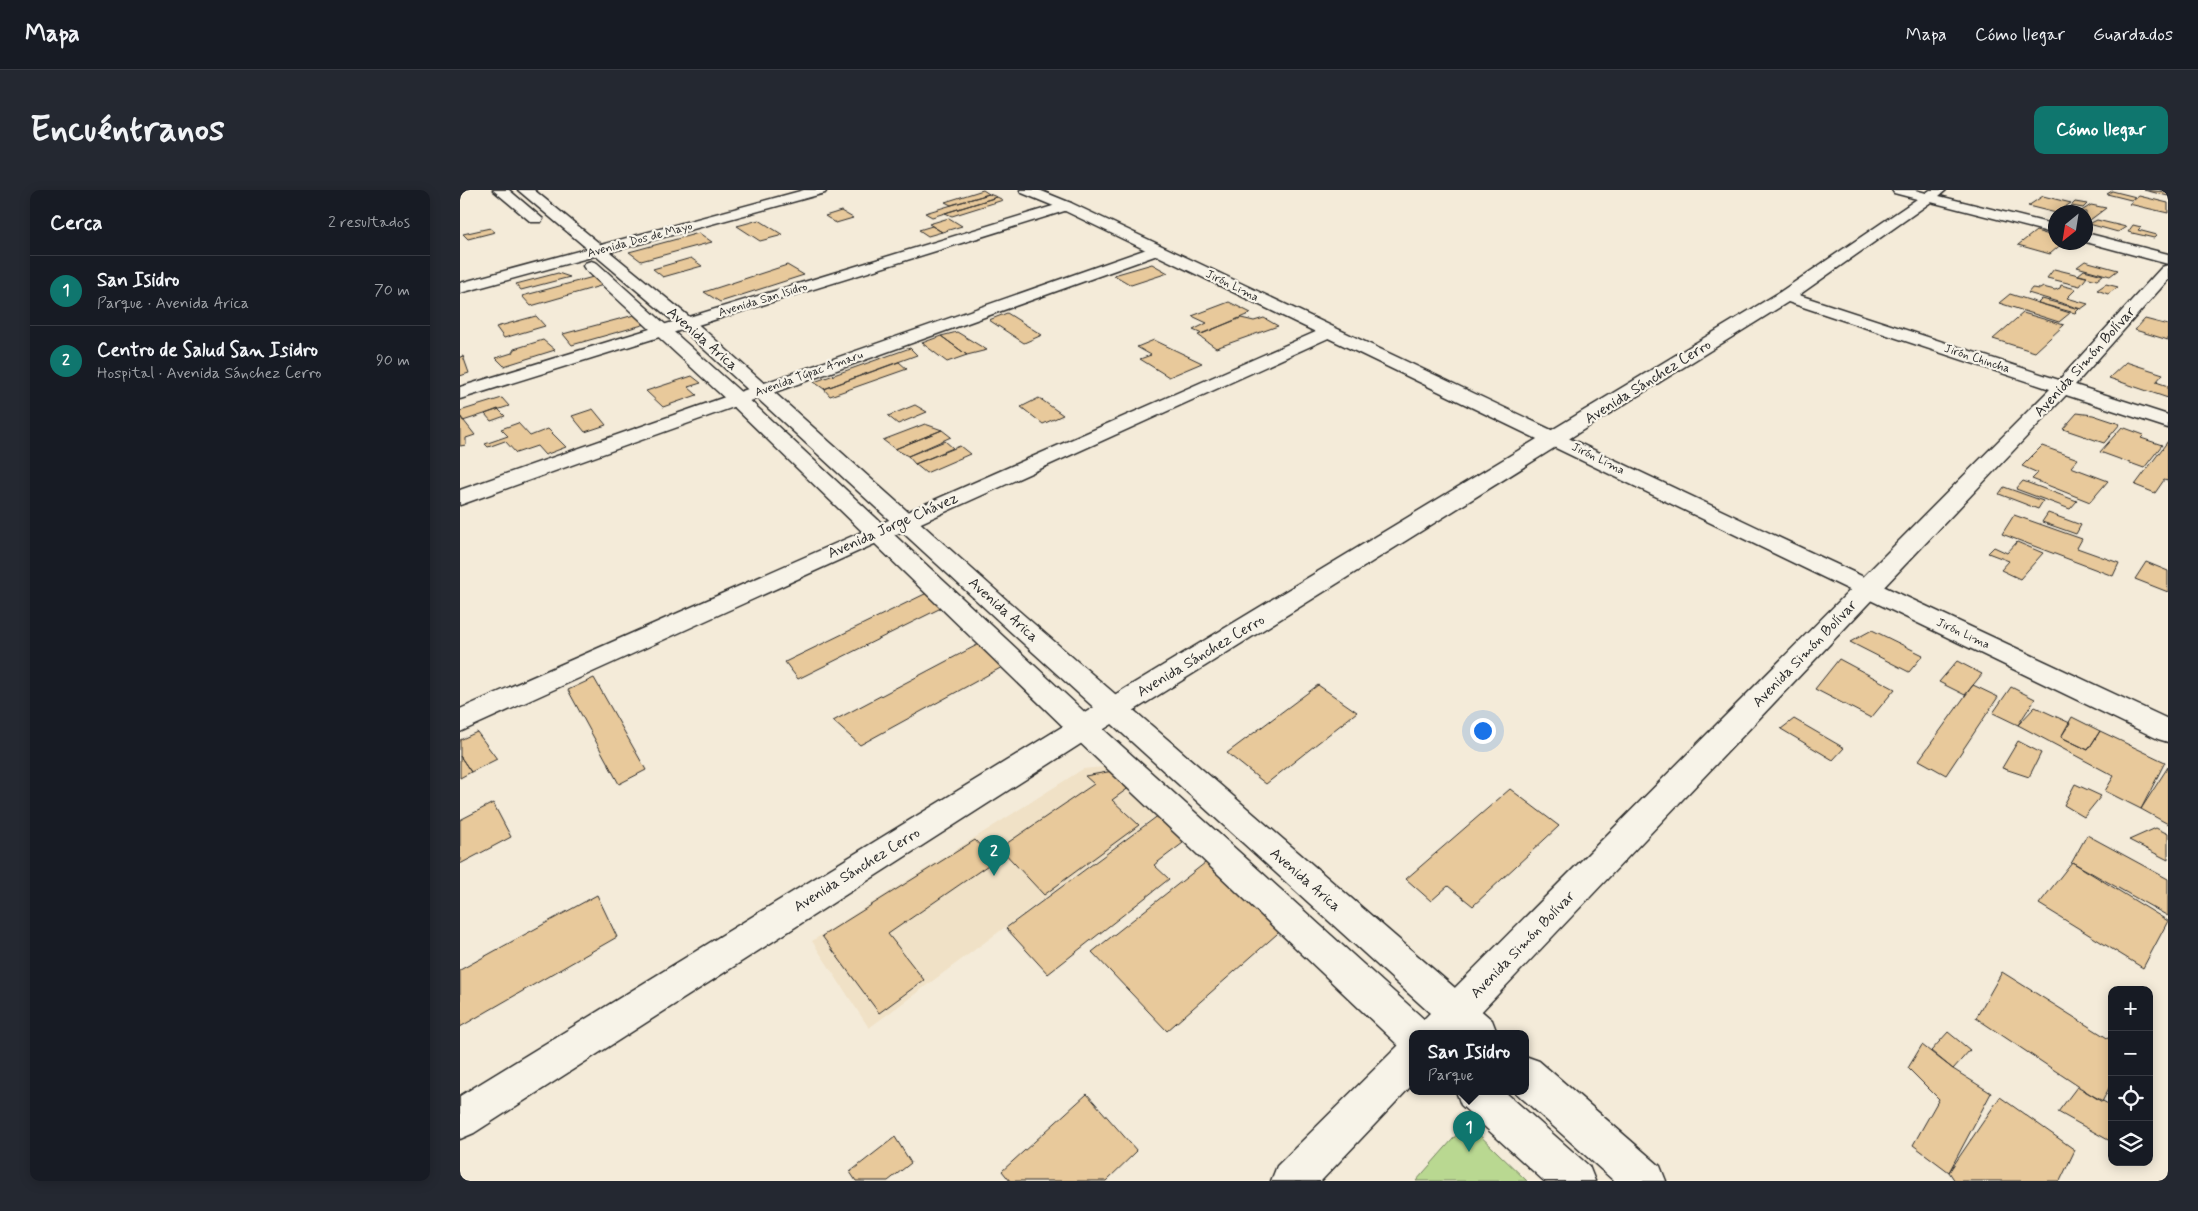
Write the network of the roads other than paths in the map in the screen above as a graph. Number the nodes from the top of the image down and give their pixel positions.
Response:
1 (500, 190) edge
2 (525, 190) edge
3 (771, 190) edge
4 (820, 190) edge
5 (1027, 190) edge
6 (1899, 190) edge
7 (1933, 193) edge
8 (1066, 206) junction
9 (2048, 228) edge
10 (2093, 240) edge
11 (585, 248) junction
12 (1158, 250) junction
13 (2168, 260) edge
14 (2168, 270) edge
15 (460, 274) edge
16 (460, 288) edge
17 (1786, 296) junction
18 (674, 327) junction
19 (1327, 332) junction
20 (2063, 388) junction
21 (762, 391) junction
22 (460, 393) edge
23 (737, 400) junction
24 (2168, 422) edge
25 (1556, 439) junction
26 (460, 498) edge
27 (904, 521) junction
28 (877, 533) junction
29 (1868, 589) junction
30 (1113, 710) junction
31 (460, 721) edge
32 (1083, 728) junction
33 (2168, 731) edge
34 (1456, 1013) junction
35 (1409, 1030) edge
36 (1439, 1030) edge
37 (1476, 1030) edge
38 (1409, 1061) edge
39 (1529, 1079) edge
40 (1479, 1095) edge
41 (460, 1119) edge
42 (1292, 1181) edge
43 (1574, 1181) edge
44 (1645, 1181) edge

1 - 11 street, Avenida Arica
2 - 11 street, Avenida Arica
3 - 11 street, Avenida Dos de Mayo
4 - 11 street, Avenida Dos de Mayo
5 - 8 street, Jirón Lima
6 - 7 street
7 - 9 street
7 - 17 street, Avenida Sánchez Cerro
8 - 12 street, Jirón Lima
8 - 18 street, Avenida San Isidro
10 - 13 street
11 - 15 street, Avenida Dos de Mayo
11 - 16 street, Avenida Dos de Mayo
11 - 18 street, Avenida Arica
12 - 19 street, Jirón Lima
12 - 21 street, Avenida Túpac Amaru
14 - 20 street, Avenida Simón Bolívar
17 - 20 street, Jirón Chincha
17 - 25 street, Avenida Sánchez Cerro
18 - 21 street, Avenida Arica
18 - 22 street, Avenida San Isidro
18 - 23 street, Avenida Arica
19 - 25 street, Jirón Lima
19 - 27 street, Avenida Jorge Chávez
20 - 24 street, Jirón Chincha
20 - 29 street, Avenida Simón Bolívar
21 - 23 street, Avenida Túpac Amaru
21 - 27 street, Avenida Arica
23 - 26 street, Avenida Túpac Amaru
23 - 28 street, Avenida Arica
25 - 29 street, Jirón Lima
25 - 30 street, Avenida Sánchez Cerro
27 - 28 street, Avenida Jorge Chávez
27 - 30 street, Avenida Arica
28 - 31 street, Avenida Jorge Chávez
28 - 32 street, Avenida Arica
29 - 33 street, Jirón Lima
29 - 34 street, Avenida Simón Bolívar
30 - 32 street, Avenida Sánchez Cerro
30 - 34 street, Avenida Arica
32 - 35 street, Avenida Arica
32 - 41 street, Avenida Sánchez Cerro
34 - 36 street, Avenida Simón Bolívar
34 - 37 street, Avenida Arica
38 - 42 street
39 - 44 street
40 - 43 street

